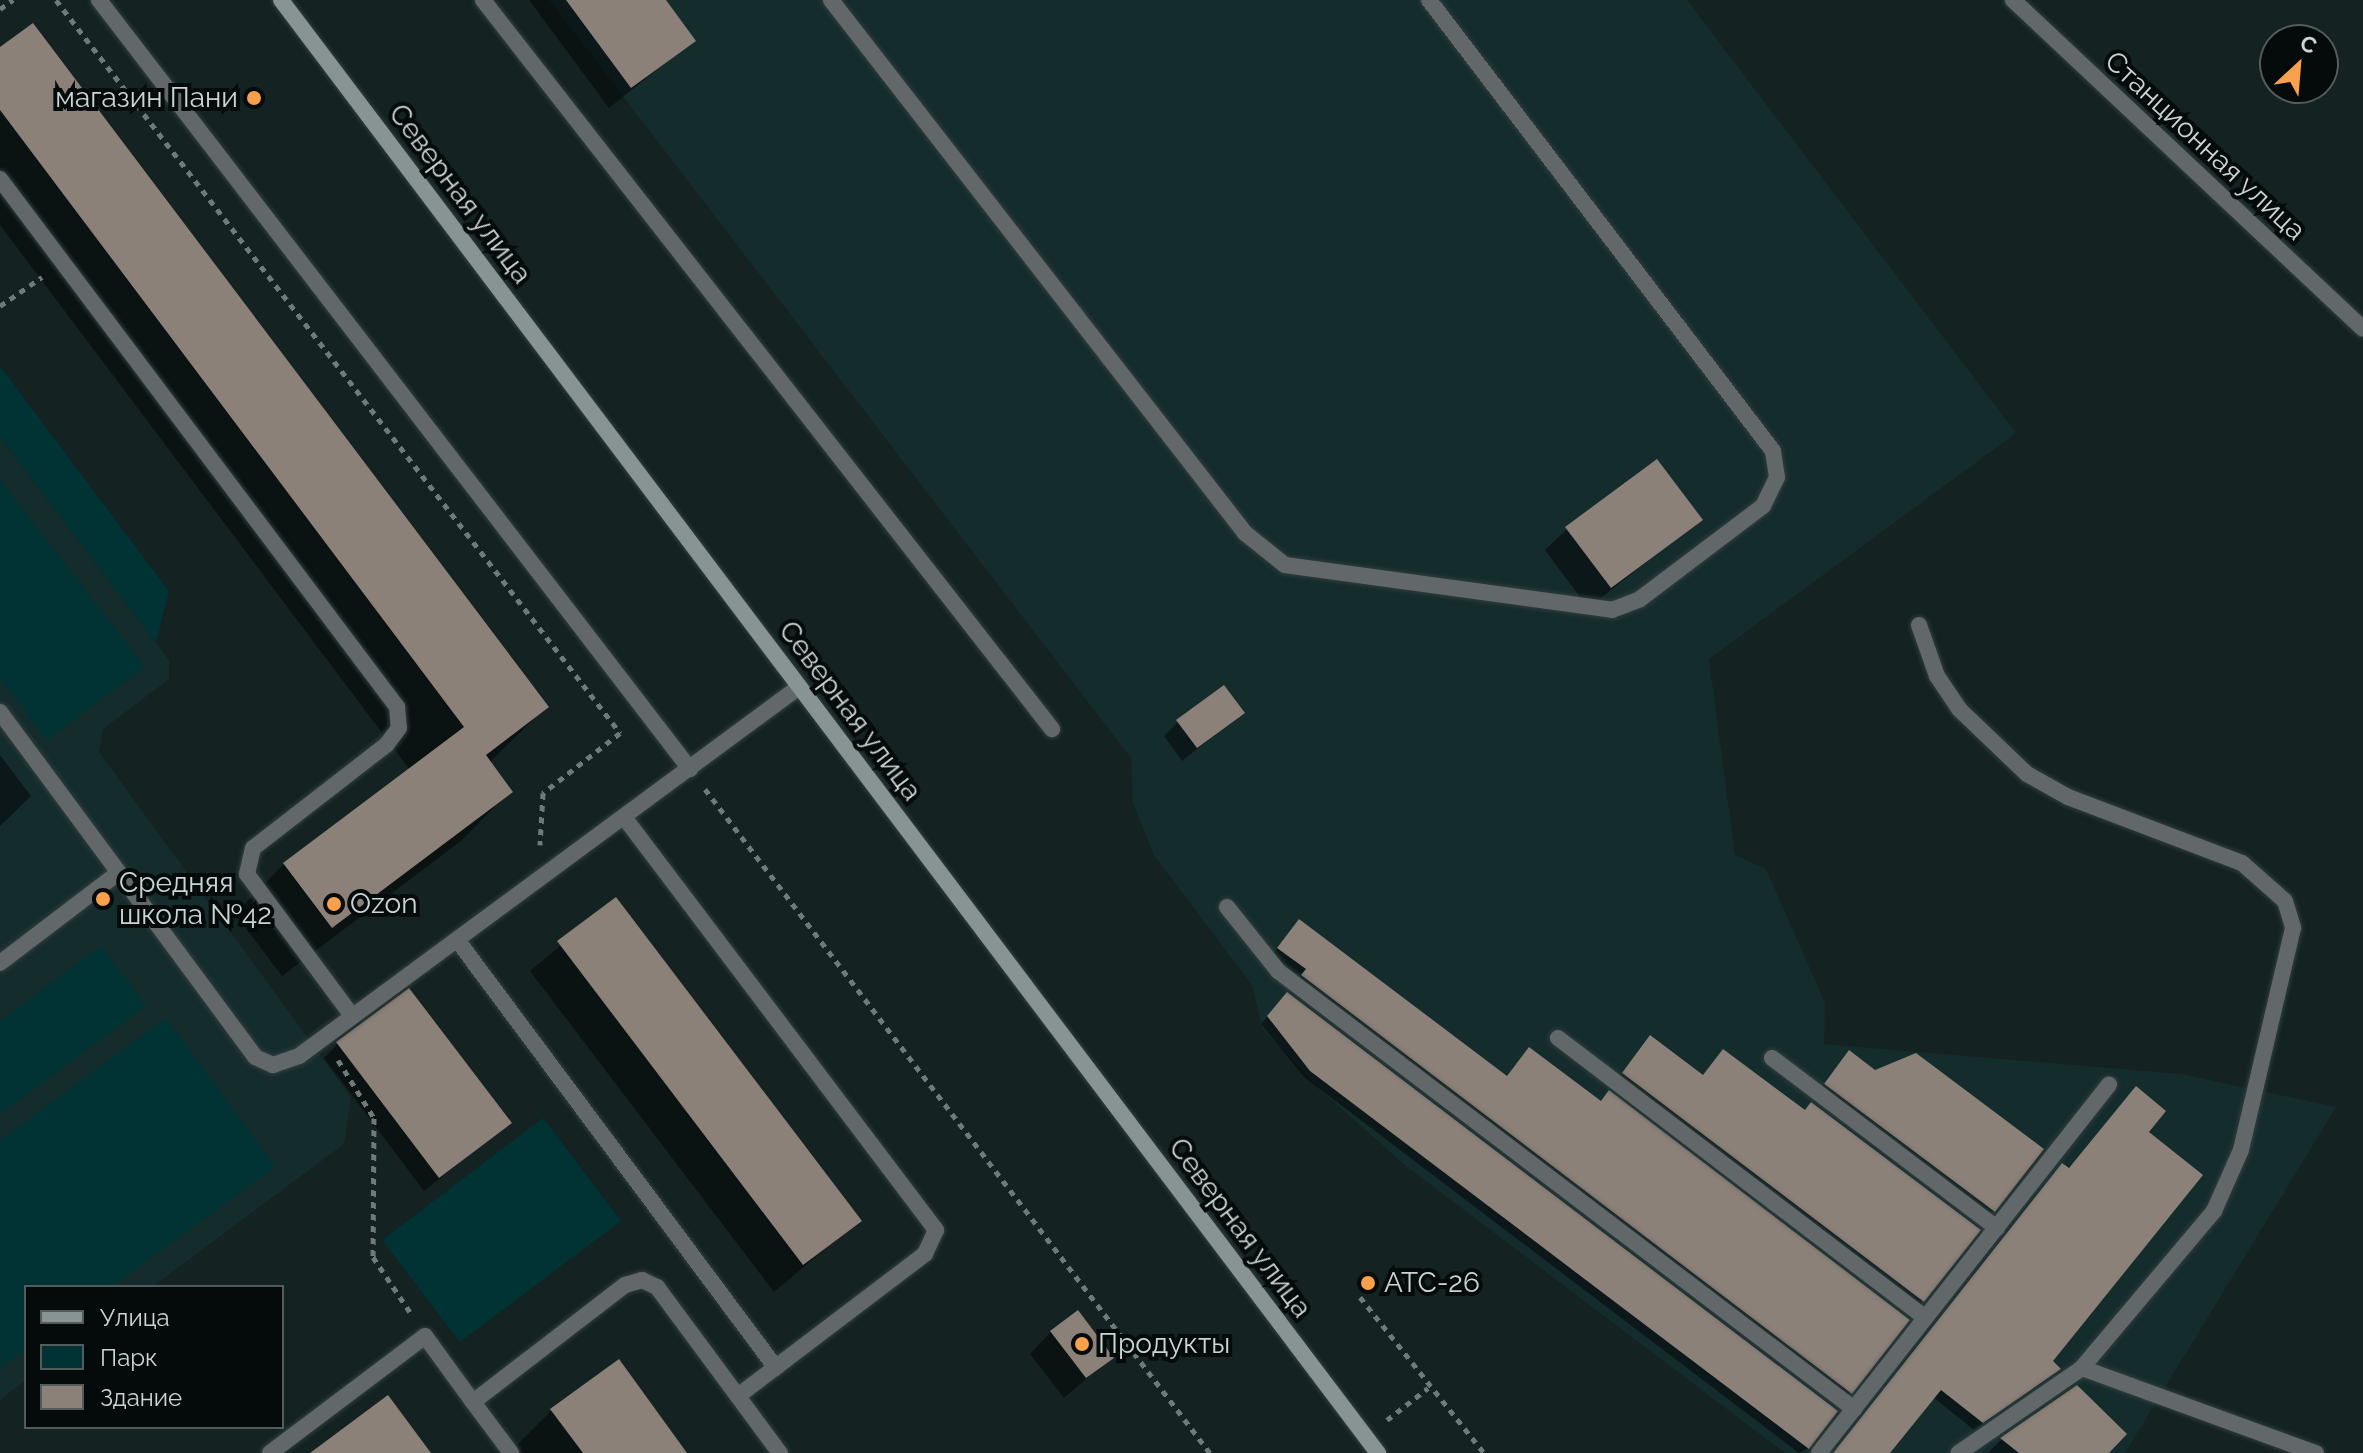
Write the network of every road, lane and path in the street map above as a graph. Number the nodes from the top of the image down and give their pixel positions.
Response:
1 (13, 0) edge
2 (56, 0) edge
3 (99, 0) edge
4 (281, 0) edge
5 (483, 0) edge
6 (831, 0) edge
7 (1429, 0) edge
8 (2013, 0) edge
9 (0, 9) edge
10 (0, 179) edge
11 (61, 263) junction
12 (0, 306) edge
13 (2363, 329) edge
14 (1919, 625) dead end
15 (799, 687) junction
16 (0, 712) edge
17 (1052, 729) dead end
18 (690, 769) junction
19 (624, 817) junction
20 (540, 855) dead end
21 (117, 874) junction
22 (1227, 907) dead end
23 (458, 941) junction
24 (0, 963) edge
25 (350, 1013) junction
26 (321, 1036) junction
27 (1558, 1038) dead end
28 (1772, 1058) dead end
29 (2109, 1085) dead end
30 (1997, 1228) junction
31 (1360, 1297) dead end
32 (1926, 1318) junction
33 (425, 1336) junction
34 (776, 1368) junction
35 (2082, 1368) junction
36 (738, 1396) junction
37 (473, 1402) junction
38 (1854, 1409) junction
39 (270, 1453) edge
40 (511, 1453) edge
41 (780, 1453) edge
42 (1210, 1453) edge
43 (1378, 1453) edge
44 (1484, 1453) edge
45 (1819, 1453) edge
46 (1959, 1453) edge
47 (2316, 1453) edge

1 - 9 path
2 - 20 path
3 - 18 street
4 - 15 main road, Северная улица
5 - 17 street
6 - 7 street
8 - 13 street, Станционная улица
10 - 11 street
11 - 12 path
11 - 25 street
14 - 35 street
15 - 18 street
15 - 43 main road, Северная улица
16 - 21 street
18 - 19 street
18 - 42 path
19 - 23 street
19 - 34 street
21 - 24 street
21 - 26 street
22 - 38 street
23 - 25 street
23 - 34 street
25 - 26 street
26 - 33 path
27 - 32 street
28 - 30 street
29 - 30 street
30 - 32 street
31 - 44 path
32 - 38 street
33 - 37 street
33 - 39 street
34 - 36 street
35 - 46 street
35 - 47 street
36 - 37 street
36 - 41 street
37 - 40 street
38 - 45 street

